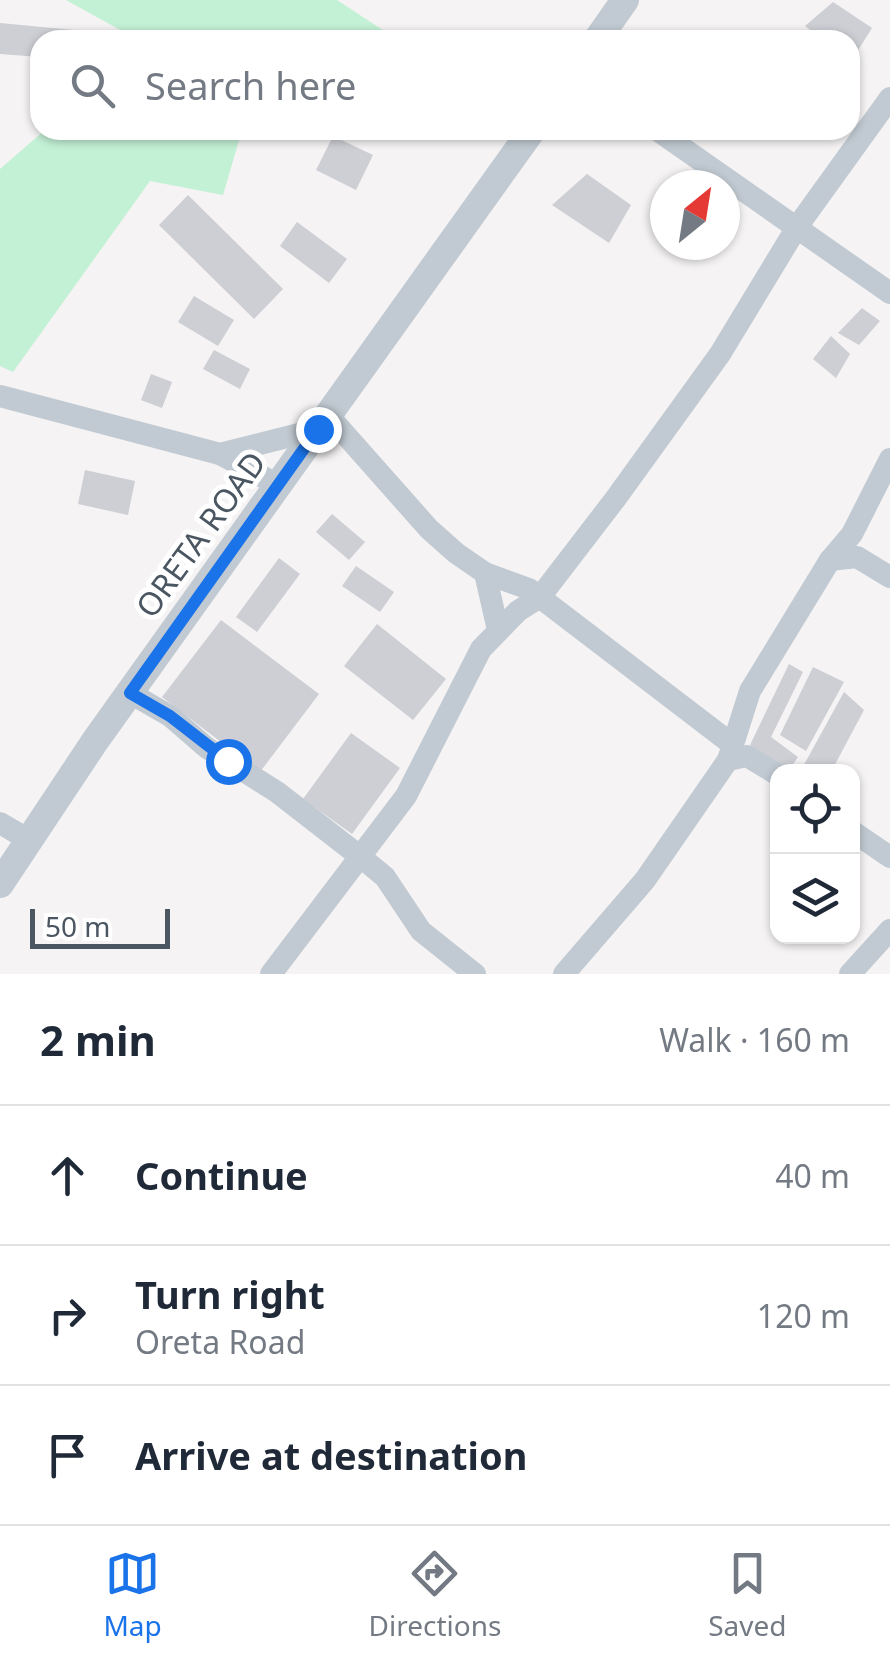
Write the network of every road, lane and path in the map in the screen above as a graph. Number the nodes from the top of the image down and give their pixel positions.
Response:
1 (626, 0) edge
2 (604, 30) edge
3 (890, 98) edge
4 (525, 140) edge
5 (671, 140) edge
6 (860, 140) edge
7 (860, 140) edge
8 (797, 227) junction
9 (890, 293) edge
10 (0, 396) edge
11 (323, 422) junction
12 (220, 454) junction
13 (890, 460) edge
14 (278, 486) junction
15 (855, 546) junction
16 (485, 573) junction
17 (890, 577) edge
18 (540, 597) junction
19 (498, 630) junction
20 (130, 693) junction
21 (736, 749) junction
22 (770, 769) edge
23 (0, 823) edge
24 (860, 837) edge
25 (29, 840) junction
26 (890, 857) edge
27 (362, 858) junction
28 (0, 884) edge
29 (890, 930) edge
30 (271, 974) edge
31 (475, 974) edge
32 (564, 974) edge
33 (850, 974) edge

1 - 2 street
3 - 6 street
4 - 11 street, ORETA ROAD
5 - 8 street
7 - 8 street
8 - 9 street
8 - 18 street
10 - 12 street
11 - 12 street
11 - 14 street, ORETA ROAD
11 - 16 street
12 - 14 street
13 - 15 street
14 - 20 street, ORETA ROAD
15 - 17 street
15 - 21 street
16 - 18 street
16 - 19 street
18 - 19 street
18 - 21 street
19 - 27 street
20 - 25 street, ORETA ROAD
20 - 27 street
21 - 22 street
21 - 32 street
23 - 25 street
24 - 26 street
25 - 28 street, ORETA ROAD
27 - 30 street
27 - 31 street
29 - 33 street

